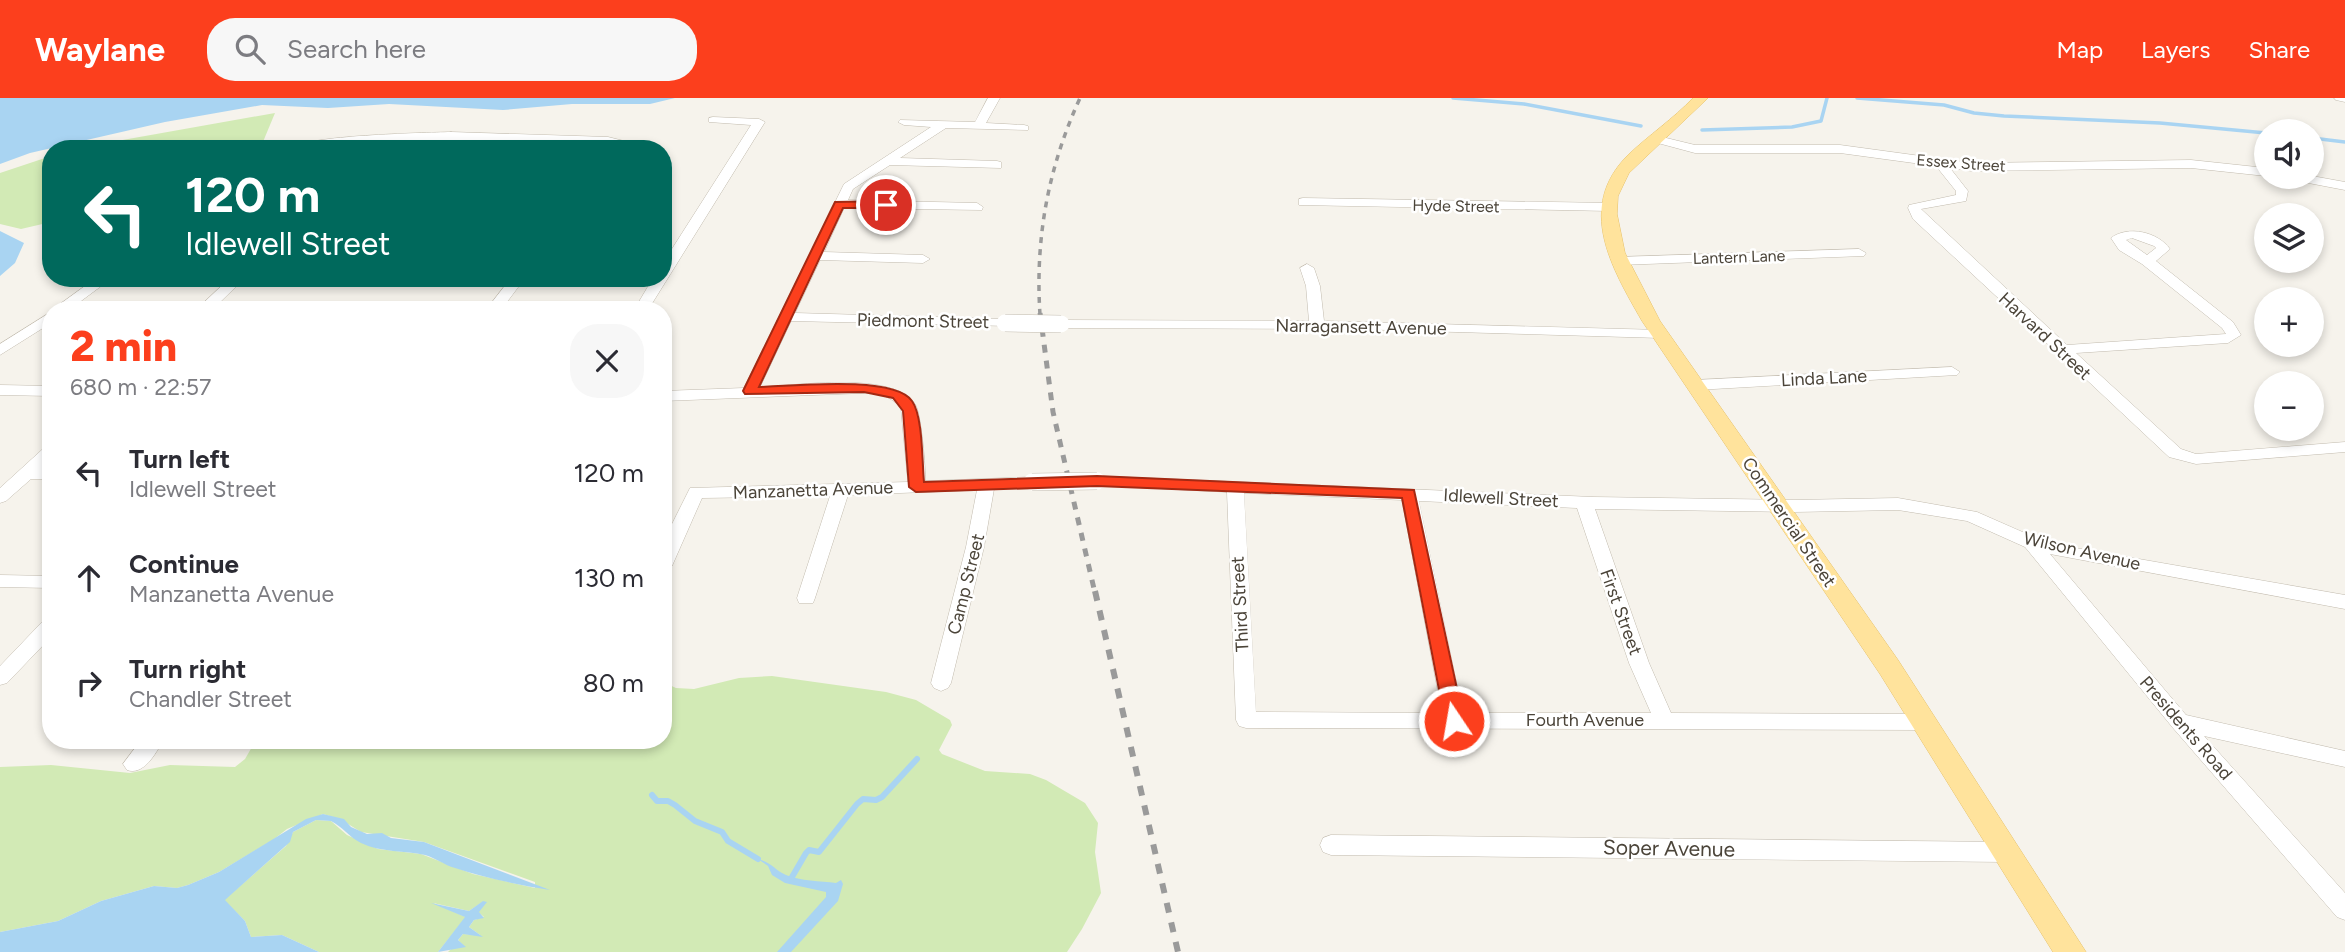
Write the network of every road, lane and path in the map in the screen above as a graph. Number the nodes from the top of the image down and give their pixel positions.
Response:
1 (994, 98) edge
2 (1701, 98) edge
3 (713, 120) dead end
4 (904, 122) dead end
5 (945, 123) junction
6 (979, 125) junction
7 (1024, 128) dead end
8 (392, 137) junction
9 (510, 138) joint
10 (368, 140) edge
11 (389, 140) edge
12 (573, 140) edge
13 (1658, 140) junction
14 (886, 161) junction
15 (1941, 164) junction
16 (997, 165) dead end
17 (2254, 171) edge
18 (2324, 182) edge
19 (2345, 186) edge
20 (1303, 202) dead end
21 (839, 204) junction
22 (978, 207) dead end
23 (1610, 207) junction
24 (1859, 253) dead end
25 (815, 256) junction
26 (923, 259) dead end
27 (672, 260) edge
28 (1619, 261) junction
29 (2147, 261) dead end
30 (1307, 268) dead end
31 (92, 287) edge
32 (228, 287) edge
33 (72, 301) edge
34 (213, 301) edge
35 (785, 317) junction
36 (42, 322) edge
37 (1061, 324) joint
38 (1317, 325) junction
39 (1661, 334) junction
40 (2060, 350) junction
41 (0, 351) edge
42 (1952, 372) dead end
43 (1696, 385) junction
44 (0, 390) edge
45 (42, 391) edge
46 (750, 391) junction
47 (672, 395) edge
48 (2345, 447) edge
49 (42, 459) edge
50 (26, 473) junction
51 (42, 474) edge
52 (1097, 481) joint
53 (986, 484) junction
54 (916, 487) junction
55 (1235, 487) junction
56 (841, 489) junction
57 (1409, 494) junction
58 (0, 497) edge
59 (1584, 502) junction
60 (1779, 506) junction
61 (2031, 543) junction
62 (672, 546) edge
63 (0, 581) edge
64 (42, 582) edge
65 (806, 598) dead end
66 (2345, 602) edge
67 (42, 634) edge
68 (0, 678) edge
69 (942, 683) dead end
70 (1246, 720) joint
71 (1664, 720) junction
72 (1454, 721) junction
73 (1925, 722) junction
74 (2180, 722) junction
75 (146, 749) edge
76 (2345, 760) edge
77 (134, 764) dead end
78 (1331, 845) dead end
79 (2007, 852) junction
80 (2345, 910) edge
81 (2070, 952) edge

1 - 6 street
2 - 13 main road, Commercial Street
3 - 27 street
4 - 5 street
5 - 6 street
5 - 14 street
6 - 7 street
8 - 9 street
8 - 10 street
8 - 11 street
9 - 12 street
13 - 15 street, Essex Street
13 - 23 main road, Commercial Street
14 - 16 street
14 - 21 street
15 - 17 street, Essex Street
15 - 40 street, Harvard Street
18 - 19 street
20 - 23 street, Hyde Street
21 - 22 street
21 - 25 street
23 - 28 main road, Commercial Street
24 - 28 street, Lantern Lane
25 - 26 street
25 - 35 street
28 - 39 main road, Commercial Street
29 - 40 street
30 - 38 street
31 - 33 street
32 - 34 street
35 - 37 street, Piedmont Street, bridge
35 - 46 street
36 - 41 street
37 - 38 street, Narragansett Avenue
38 - 39 street, Narragansett Avenue
39 - 43 main road, Commercial Street
40 - 48 street, Harvard Street
42 - 43 street, Linda Lane
43 - 60 main road, Commercial Street
44 - 45 street
46 - 47 street
46 - 54 street
49 - 50 street
50 - 51 street
50 - 58 street
52 - 53 street, Manzanetta Avenue, bridge
52 - 55 street, Idlewell Street
53 - 54 street, Manzanetta Avenue
53 - 69 street, Camp Street
54 - 56 street, Manzanetta Avenue
55 - 57 street, Idlewell Street
55 - 70 street, Third Street
56 - 62 street, Manzanetta Avenue
56 - 65 street
57 - 59 street, Idlewell Street
57 - 72 street
59 - 60 street, Idlewell Street
59 - 71 street, First Street
60 - 61 street, Wilson Avenue
60 - 73 main road, Commercial Street
61 - 66 street, Wilson Avenue
61 - 74 street, Presidents Road
63 - 64 street
67 - 68 street
70 - 72 street, Fourth Avenue
71 - 72 street, Fourth Avenue
71 - 73 street, Fourth Avenue
73 - 79 main road, Commercial Street
74 - 76 street
74 - 80 street, Presidents Road
75 - 77 street
78 - 79 street, Soper Avenue
79 - 81 main road, Commercial Street

